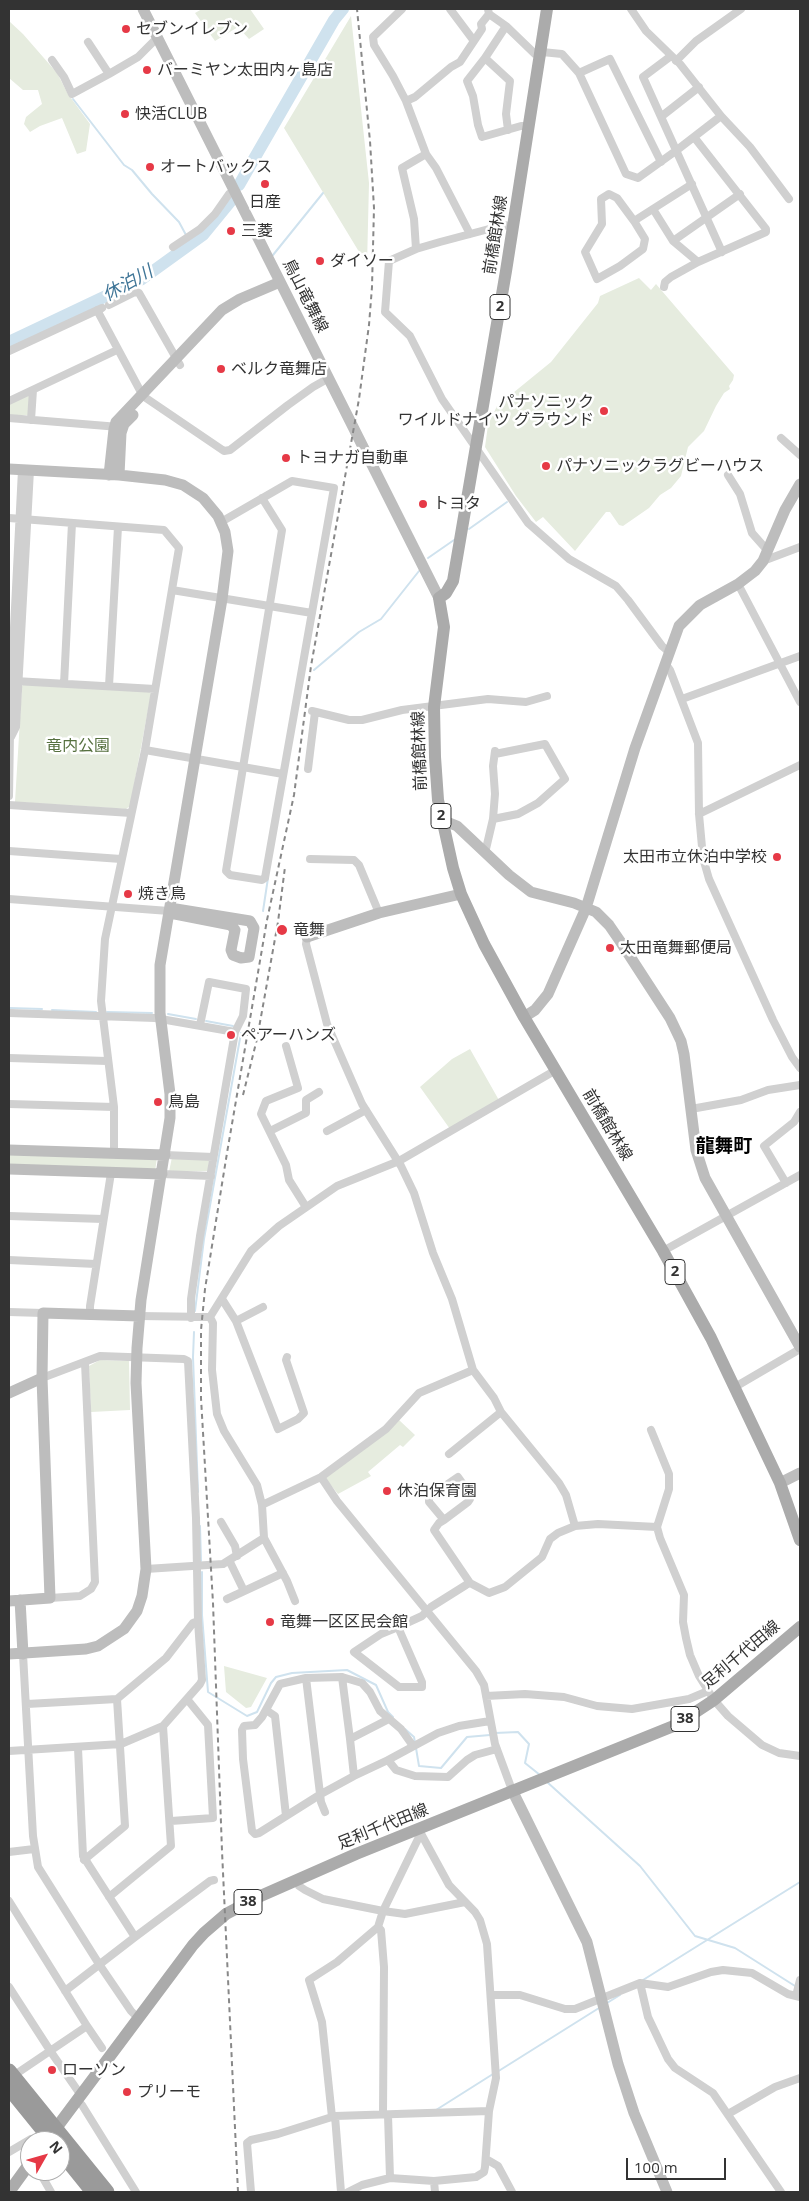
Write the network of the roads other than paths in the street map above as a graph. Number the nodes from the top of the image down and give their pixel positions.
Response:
1 (142, 9) edge
2 (402, 9) edge
3 (450, 9) edge
4 (547, 9) edge
5 (631, 9) edge
6 (741, 9) edge
7 (488, 11) edge
8 (506, 26) junction
9 (157, 38) junction
10 (474, 41) junction
11 (88, 42) dead end
12 (542, 55) junction
13 (485, 58) junction
14 (674, 59) junction
15 (52, 60) dead end
16 (579, 73) junction
17 (109, 74) junction
18 (699, 87) junction
19 (406, 101) junction
20 (662, 116) junction
21 (721, 116) junction
22 (530, 126) junction
23 (508, 130) junction
24 (694, 137) junction
25 (678, 150) junction
26 (426, 154) junction
27 (661, 162) junction
28 (692, 184) junction
29 (234, 191) junction
30 (740, 194) junction
31 (789, 199) dead end
32 (653, 209) junction
33 (708, 217) junction
34 (634, 221) junction
35 (514, 227) junction
36 (470, 234) junction
37 (673, 241) junction
38 (173, 248) dead end
39 (416, 249) junction
40 (722, 252) junction
41 (698, 262) junction
42 (280, 282) junction
43 (664, 288) dead end
44 (103, 308) junction
45 (117, 350) junction
46 (9, 351) edge
47 (178, 362) junction
48 (329, 378) junction
49 (33, 390) junction
50 (145, 397) junction
51 (9, 401) edge
52 (9, 418) edge
53 (31, 420) junction
54 (118, 427) junction
55 (781, 438) dead end
56 (476, 448) junction
57 (800, 455) edge
58 (9, 468) edge
59 (26, 470) junction
60 (114, 475) junction
61 (728, 476) dead end
62 (800, 484) edge
63 (262, 498) junction
64 (9, 518) edge
65 (22, 519) junction
66 (221, 522) junction
67 (72, 523) junction
68 (118, 527) junction
69 (800, 547) edge
70 (765, 556) junction
71 (738, 584) junction
72 (172, 590) junction
73 (439, 598) junction
74 (222, 599) junction
75 (270, 606) junction
76 (312, 613) junction
77 (14, 634) edge
78 (669, 652) junction
79 (800, 656) edge
80 (665, 664) junction
81 (779, 664) junction
82 (15, 681) junction
83 (64, 684) junction
84 (109, 686) junction
85 (155, 689) junction
86 (547, 696) dead end
87 (682, 699) junction
88 (800, 702) edge
89 (434, 707) junction
90 (9, 726) edge
91 (10, 742) edge
92 (145, 750) junction
93 (194, 758) junction
94 (800, 765) edge
95 (244, 766) junction
96 (308, 769) dead end
97 (283, 774) junction
98 (9, 796) edge
99 (9, 805) edge
100 (131, 813) junction
101 (699, 814) junction
102 (493, 819) junction
103 (442, 820) junction
104 (9, 851) edge
105 (485, 852) junction
106 (121, 859) junction
107 (310, 859) dead end
108 (462, 894) junction
109 (9, 900) edge
110 (111, 906) junction
111 (586, 908) junction
112 (169, 911) junction
113 (379, 912) junction
114 (306, 937) joint
115 (9, 1013) edge
116 (101, 1016) junction
117 (524, 1017) junction
118 (160, 1018) junction
119 (200, 1025) junction
120 (235, 1032) junction
121 (286, 1046) dead end
122 (9, 1058) edge
123 (107, 1061) junction
124 (800, 1068) edge
125 (556, 1070) junction
126 (800, 1085) edge
127 (319, 1092) dead end
128 (9, 1104) edge
129 (114, 1108) junction
130 (691, 1109) junction
131 (366, 1110) junction
132 (800, 1112) edge
133 (270, 1131) junction
134 (327, 1131) dead end
135 (9, 1150) edge
136 (114, 1153) junction
137 (165, 1155) junction
138 (214, 1157) junction
139 (399, 1161) junction
140 (9, 1169) edge
141 (111, 1173) junction
142 (162, 1174) junction
143 (800, 1175) edge
144 (211, 1176) junction
145 (786, 1183) junction
146 (306, 1207) junction
147 (9, 1216) edge
148 (727, 1216) junction
149 (104, 1219) junction
150 (663, 1251) junction
151 (9, 1260) edge
152 (96, 1264) junction
153 (222, 1299) junction
154 (263, 1307) dead end
155 (9, 1312) edge
156 (43, 1313) junction
157 (90, 1313) junction
158 (139, 1316) junction
159 (210, 1317) junction
160 (191, 1318) junction
161 (236, 1321) junction
162 (800, 1348) edge
163 (287, 1357) dead end
164 (136, 1358) junction
165 (85, 1363) junction
166 (473, 1370) junction
167 (42, 1378) junction
168 (735, 1387) junction
169 (9, 1393) edge
170 (501, 1412) junction
171 (651, 1430) dead end
172 (449, 1454) dead end
173 (800, 1473) edge
174 (321, 1478) junction
175 (780, 1483) junction
176 (262, 1505) junction
177 (444, 1520) junction
178 (221, 1522) dead end
179 (575, 1526) junction
180 (657, 1527) junction
181 (264, 1538) junction
182 (800, 1540) edge
183 (237, 1556) junction
184 (229, 1560) junction
185 (197, 1566) junction
186 (146, 1569) junction
187 (283, 1573) junction
188 (470, 1584) junction
189 (244, 1591) junction
190 (50, 1598) junction
191 (227, 1599) dead end
192 (14, 1600) edge
193 (295, 1600) dead end
194 (428, 1612) junction
195 (198, 1621) junction
196 (398, 1627) junction
197 (800, 1627) edge
198 (9, 1654) edge
199 (23, 1654) junction
200 (342, 1677) junction
201 (306, 1678) junction
202 (711, 1695) junction
203 (486, 1696) junction
204 (117, 1699) junction
205 (187, 1699) junction
206 (27, 1704) junction
207 (266, 1710) junction
208 (389, 1719) junction
209 (490, 1721) junction
210 (163, 1726) junction
211 (350, 1738) junction
212 (121, 1744) junction
213 (413, 1746) junction
214 (78, 1748) junction
215 (497, 1749) junction
216 (28, 1750) junction
217 (9, 1751) edge
218 (800, 1756) edge
219 (388, 1760) junction
220 (354, 1776) junction
221 (512, 1790) junction
222 (321, 1794) junction
223 (326, 1812) dead end
224 (286, 1816) junction
225 (171, 1821) junction
226 (421, 1833) junction
227 (34, 1849) junction
228 (9, 1852) edge
229 (84, 1860) junction
230 (214, 1880) dead end
231 (297, 1880) junction
232 (109, 1897) junction
233 (9, 1901) edge
234 (465, 1902) junction
235 (383, 1911) junction
236 (378, 1927) junction
237 (135, 1937) junction
238 (99, 1964) junction
239 (640, 1983) junction
240 (9, 1987) edge
241 (799, 1989) edge
242 (65, 1991) junction
243 (492, 1995) junction
244 (602, 1998) junction
245 (138, 2017) junction
246 (87, 2026) junction
247 (102, 2048) dead end
248 (50, 2052) junction
249 (10, 2078) edge
250 (800, 2078) edge
251 (78, 2097) junction
252 (489, 2111) junction
253 (728, 2114) junction
254 (385, 2115) junction
255 (334, 2116) junction
256 (47, 2131) edge
257 (55, 2131) edge
258 (20, 2146) edge
259 (9, 2152) edge
260 (70, 2156) edge
261 (486, 2159) junction
262 (70, 2164) edge
263 (20, 2176) edge
264 (390, 2178) junction
265 (45, 2181) edge
266 (434, 2181) junction
267 (9, 2191) edge
268 (51, 2192) edge
269 (93, 2192) edge
270 (107, 2192) edge
271 (136, 2192) edge
272 (250, 2192) edge
273 (341, 2192) edge
274 (348, 2192) edge
275 (435, 2192) edge
276 (512, 2192) edge
277 (667, 2192) edge
278 (781, 2192) edge

1 - 9 street, 鳥山竜舞線
2 - 19 street
3 - 10 street
4 - 12 main road, 前橋館林線 / 2
5 - 14 street
6 - 14 street
7 - 8 street
7 - 10 street
8 - 12 street
8 - 13 street
9 - 17 street
9 - 29 street, 鳥山竜舞線
10 - 19 street
11 - 17 street
12 - 16 street
12 - 22 main road, 前橋館林線 / 2
13 - 23 street
13 - 23 street
14 - 18 street
14 - 20 street
15 - 17 street
16 - 27 street
16 - 27 street
18 - 20 street
18 - 21 street
19 - 26 street
20 - 25 street
21 - 24 street
21 - 31 street
22 - 23 street
22 - 35 main road, 前橋館林線 / 2
24 - 25 street
24 - 30 street
25 - 27 street
25 - 28 street
26 - 36 street
26 - 39 street
28 - 32 street
28 - 33 street
29 - 38 street
29 - 42 street, 鳥山竜舞線
30 - 33 street
30 - 40 street
32 - 34 street
32 - 37 street
33 - 37 street
33 - 40 street
34 - 34 street
35 - 36 street
35 - 56 main road, 前橋館林線 / 2
36 - 39 street
37 - 41 street
39 - 56 street
40 - 41 street
41 - 43 street
42 - 47 street
42 - 48 street, 鳥山竜舞線
44 - 45 street
44 - 46 street
44 - 47 street
45 - 49 street
45 - 50 street
47 - 50 street
48 - 50 street
48 - 73 street, 鳥山竜舞線
49 - 51 street
49 - 53 street
50 - 54 street
52 - 53 street
53 - 54 street
54 - 60 street
55 - 57 street
56 - 73 main road, 前橋館林線 / 2
56 - 78 street
58 - 59 street
59 - 60 street
59 - 65 street
60 - 66 street
61 - 70 street
62 - 70 street
63 - 66 street
63 - 75 street
63 - 76 street
64 - 65 street
65 - 67 street
65 - 77 street
66 - 74 street
67 - 68 street
67 - 83 street
68 - 72 street
68 - 84 street
69 - 70 street
70 - 71 street
71 - 78 street
71 - 81 street
72 - 74 street
72 - 85 street
73 - 89 main road, 前橋館林線 / 2
74 - 75 street
74 - 93 street
75 - 76 street
75 - 95 street
76 - 97 street
77 - 82 street
78 - 80 street
79 - 81 street
80 - 87 street
80 - 111 street
81 - 87 street
81 - 88 street
82 - 83 street
82 - 90 street
82 - 91 street
83 - 84 street
84 - 85 street
85 - 92 street
86 - 89 street
87 - 101 street
89 - 96 street
89 - 103 main road, 前橋館林線 / 2
90 - 91 street
91 - 98 street
92 - 93 street
92 - 100 street
93 - 95 street
93 - 112 street
94 - 101 street
95 - 97 street
95 - 97 street
99 - 100 street
100 - 106 street
101 - 124 street
102 - 102 street
102 - 105 street
103 - 105 street
103 - 108 main road, 前橋館林線 / 2
104 - 106 street
105 - 111 street
106 - 110 street
107 - 113 street
108 - 113 street
108 - 117 main road, 前橋館林線 / 2
109 - 110 street
110 - 112 street
110 - 116 street
111 - 117 street
111 - 130 street
112 - 112 street
112 - 118 street
113 - 114 street
114 - 131 street
115 - 116 street
116 - 118 street
116 - 123 street
117 - 125 main road, 前橋館林線 / 2
118 - 119 street
118 - 137 street
119 - 120 street
119 - 120 street
120 - 138 street
121 - 133 street
122 - 123 street
123 - 129 street
125 - 139 street
125 - 150 main road, 前橋館林線 / 2
126 - 130 street
127 - 133 street
128 - 129 street
129 - 136 street
130 - 148 street
131 - 134 street
131 - 139 street
132 - 145 street
133 - 146 street
135 - 136 street
136 - 137 street
137 - 138 street
137 - 142 street
138 - 144 street
139 - 146 street
139 - 166 street
140 - 141 street
141 - 142 street
141 - 149 street
142 - 144 street
142 - 158 street
143 - 145 street
144 - 160 street
145 - 148 street
146 - 153 street
147 - 149 street
148 - 150 street
148 - 162 street
149 - 152 street
150 - 168 main road, 前橋館林線 / 2
151 - 152 street
152 - 157 street
153 - 159 street
153 - 161 street
154 - 161 street
155 - 156 street
156 - 157 street
156 - 167 street
157 - 158 street
158 - 160 street
158 - 164 street
159 - 160 street
159 - 176 street
161 - 163 street
162 - 168 street
164 - 165 street
164 - 185 street
164 - 186 street
165 - 167 street
165 - 190 street
166 - 170 street
166 - 174 street
167 - 169 street
167 - 190 street
168 - 175 main road, 前橋館林線 / 2
170 - 172 street
170 - 179 street
171 - 180 street
173 - 175 street
174 - 176 street
174 - 194 street
175 - 182 main road, 前橋館林線 / 2
176 - 181 street
177 - 177 street
177 - 188 street
178 - 183 street
179 - 180 street
179 - 188 street
180 - 202 street
181 - 183 street
181 - 187 street
183 - 184 street
184 - 185 street
184 - 189 street
185 - 186 street
185 - 195 street
186 - 199 street
187 - 189 street
187 - 193 street
188 - 194 street
189 - 191 street
190 - 192 street
192 - 199 street
194 - 196 street
194 - 203 street
195 - 204 street
195 - 205 street
196 - 196 street
197 - 202 main road, 足利千代田線 / 38
198 - 199 street
199 - 206 street
200 - 201 street
200 - 208 street
200 - 211 street
201 - 207 street
201 - 222 street
202 - 203 street
202 - 218 street
202 - 221 main road, 足利千代田線 / 38
203 - 209 street
204 - 206 street
204 - 212 street
205 - 210 street
205 - 225 street
206 - 216 street
207 - 224 street
207 - 224 street
208 - 211 street
208 - 213 street
209 - 213 street
209 - 215 street
210 - 212 street
210 - 225 street
211 - 220 street
212 - 214 street
212 - 229 street
213 - 219 street
214 - 216 street
214 - 229 street
215 - 219 street
215 - 221 street
216 - 217 street
216 - 227 street
219 - 220 street
220 - 222 street
221 - 226 main road, 足利千代田線 / 38
221 - 244 street
222 - 223 street
222 - 224 street
225 - 232 street
226 - 231 main road, 足利千代田線 / 38
226 - 234 street
226 - 235 street
227 - 228 street
227 - 238 street
229 - 232 street
230 - 237 street
231 - 235 street
231 - 245 main road, 足利千代田線 / 38
232 - 237 street
233 - 242 street
234 - 235 street
234 - 243 street
235 - 236 street
236 - 254 street
236 - 255 street
237 - 238 street
238 - 242 street
238 - 245 street
239 - 241 street
239 - 244 street
239 - 253 street
240 - 248 street
242 - 246 street
243 - 244 street
243 - 252 street
244 - 277 street
245 - 251 main road, 足利千代田線 / 38
246 - 247 street
246 - 248 street
248 - 249 street
248 - 251 street
249 - 256 highway
250 - 253 street
251 - 257 main road, 足利千代田線 / 38
251 - 271 street
252 - 254 street
252 - 261 street
253 - 278 street
254 - 255 street
254 - 264 street
255 - 272 street
255 - 273 street
258 - 259 street
260 - 270 highway
261 - 266 street
261 - 276 street
262 - 269 highway
263 - 267 main road
264 - 266 street
264 - 274 street
265 - 268 street
266 - 275 street

